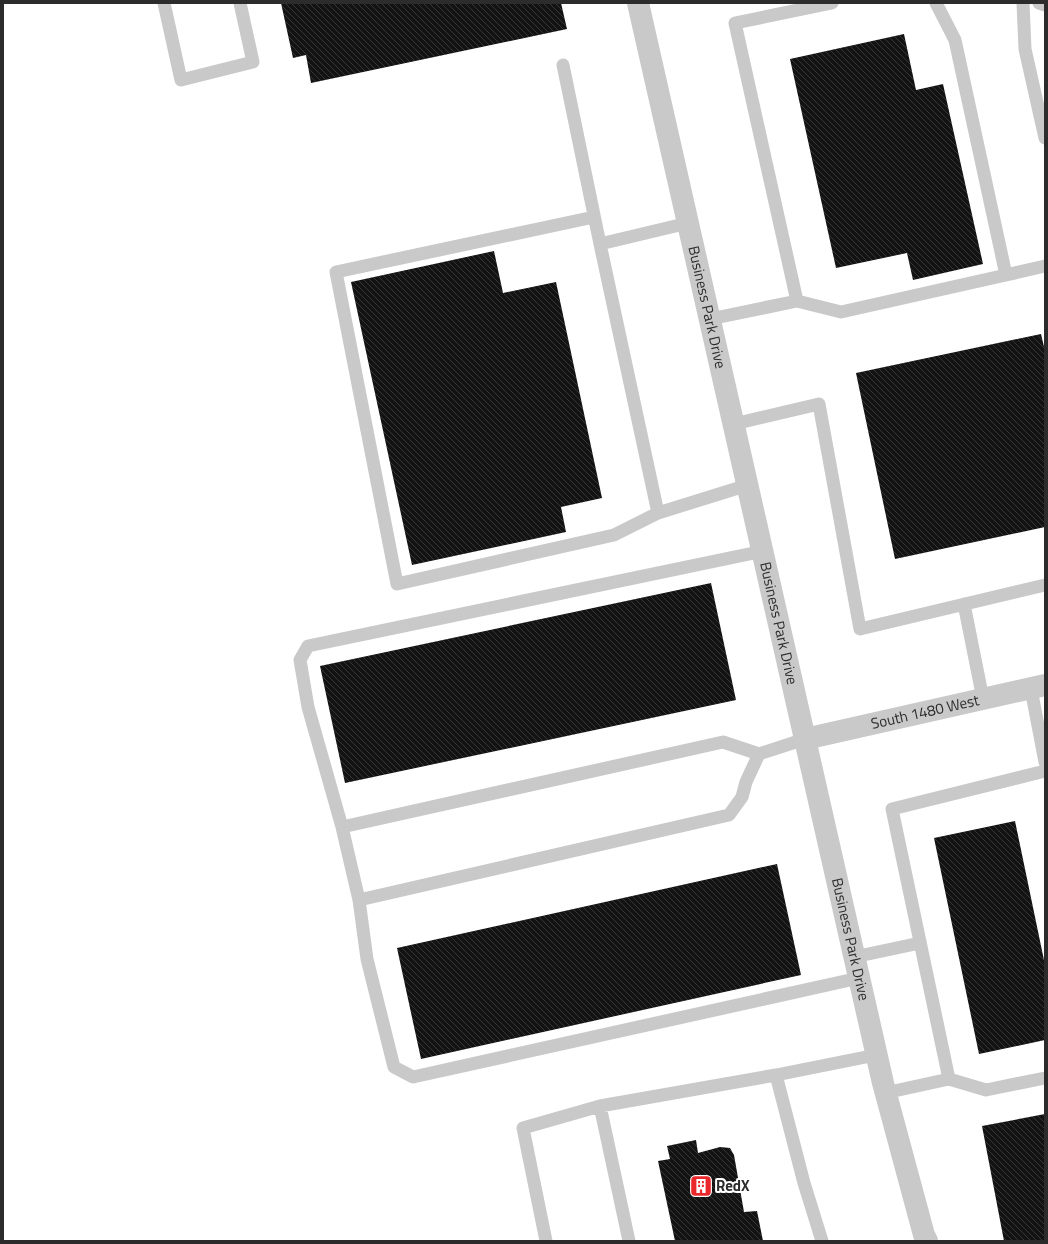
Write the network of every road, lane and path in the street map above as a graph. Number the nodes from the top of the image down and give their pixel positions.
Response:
1 (164, 3) edge
2 (240, 3) edge
3 (638, 3) edge
4 (832, 3) edge
5 (936, 3) edge
6 (1023, 3) edge
7 (1039, 3) edge
8 (1045, 5) edge
9 (563, 65) dead end
10 (1045, 138) edge
11 (594, 217) junction
12 (688, 223) junction
13 (600, 244) junction
14 (1045, 266) edge
15 (1006, 276) junction
16 (797, 301) junction
17 (710, 319) junction
18 (734, 424) junction
19 (748, 485) junction
20 (658, 513) junction
21 (763, 551) junction
22 (1045, 585) edge
23 (964, 604) junction
24 (1038, 687) edge
25 (983, 699) junction
26 (805, 739) junction
27 (759, 754) junction
28 (1045, 762) edge
29 (1045, 771) edge
30 (342, 827) junction
31 (359, 900) junction
32 (920, 943) junction
33 (854, 957) junction
34 (859, 978) junction
35 (876, 1055) junction
36 (776, 1075) junction
37 (1045, 1078) edge
38 (949, 1079) junction
39 (885, 1093) junction
40 (600, 1106) junction
41 (546, 1241) edge
42 (628, 1241) edge
43 (822, 1241) edge
44 (927, 1241) edge

1 - 2 lane
3 - 12 street, Business Park Drive
4 - 16 lane
5 - 15 lane
6 - 10 lane
7 - 8 lane
9 - 11 lane
11 - 13 lane
11 - 20 lane
12 - 13 lane
12 - 17 street, Business Park Drive
13 - 20 lane
14 - 15 lane
15 - 16 lane
16 - 17 lane
17 - 18 street, Business Park Drive
18 - 19 street, Business Park Drive
18 - 23 lane
19 - 20 lane
19 - 21 street, Business Park Drive
21 - 26 street, Business Park Drive
21 - 30 lane
22 - 23 lane
23 - 25 lane
24 - 25 street, South 1480 West
24 - 28 lane
25 - 26 street, South 1480 West
26 - 27 lane
26 - 33 street, Business Park Drive
27 - 30 lane
27 - 31 lane
29 - 32 lane
30 - 31 lane
31 - 34 lane
32 - 33 lane
32 - 38 lane
33 - 34 street, Business Park Drive
34 - 35 street, Business Park Drive
35 - 36 lane
35 - 39 street, Business Park Drive
36 - 40 lane
36 - 43 lane
37 - 38 lane
38 - 39 lane
39 - 44 street, Business Park Drive
40 - 41 lane
40 - 42 lane

